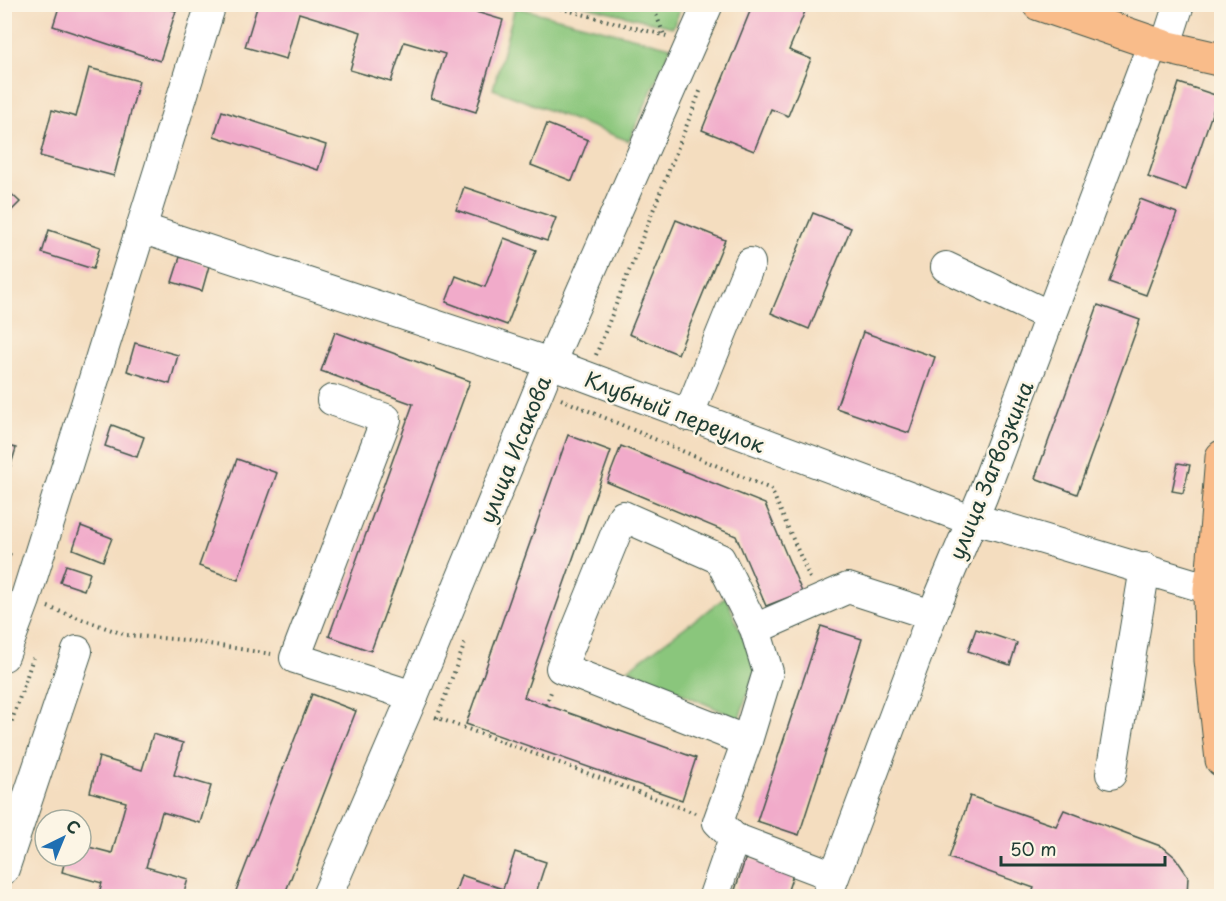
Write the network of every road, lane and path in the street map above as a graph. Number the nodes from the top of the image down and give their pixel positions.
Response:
1 (543, 4) edge
2 (652, 4) edge
3 (708, 4) edge
4 (1039, 4) edge
5 (1179, 4) edge
6 (204, 6) edge
7 (678, 39) junction
8 (1159, 45) junction
9 (1221, 60) edge
10 (141, 228) junction
11 (750, 263) dead end
12 (946, 267) dead end
13 (1050, 316) junction
14 (549, 363) junction
15 (332, 400) dead end
16 (688, 416) junction
17 (1221, 457) edge
18 (972, 519) junction
19 (1144, 568) junction
20 (1215, 568) edge
21 (27, 594) junction
22 (932, 615) junction
23 (755, 629) junction
24 (77, 651) dead end
25 (34, 654) dead end
26 (4, 656) edge
27 (295, 658) junction
28 (411, 702) junction
29 (747, 741) junction
30 (4, 744) edge
31 (1221, 760) edge
32 (1111, 774) dead end
33 (726, 830) junction
34 (7, 851) edge
35 (831, 886) edge
36 (327, 897) edge
37 (714, 897) edge

1 - 7 path
2 - 7 path
3 - 7 street, улица Исакова
4 - 8 main road
5 - 8 street, улица Загвозкина
6 - 10 street
7 - 14 street, улица Исакова
8 - 9 main road
8 - 13 street, улица Загвозкина
10 - 14 street, Клубный переулок
10 - 21 street
11 - 16 street
12 - 13 street
13 - 18 street, улица Загвозкина
14 - 16 street, Клубный переулок
14 - 28 street, улица Исакова
15 - 27 street
16 - 18 street, Клубный переулок
17 - 20 main road
18 - 19 street, Клубный переулок
18 - 22 street, улица Загвозкина
19 - 20 street, Клубный переулок
19 - 32 street
20 - 31 main road
21 - 26 street
21 - 27 path
22 - 23 street
22 - 35 street, улица Загвозкина
23 - 29 street
23 - 29 street
24 - 34 street
25 - 30 path
27 - 28 street
28 - 33 path
28 - 36 street, улица Исакова
29 - 33 street
33 - 35 street
33 - 37 street

